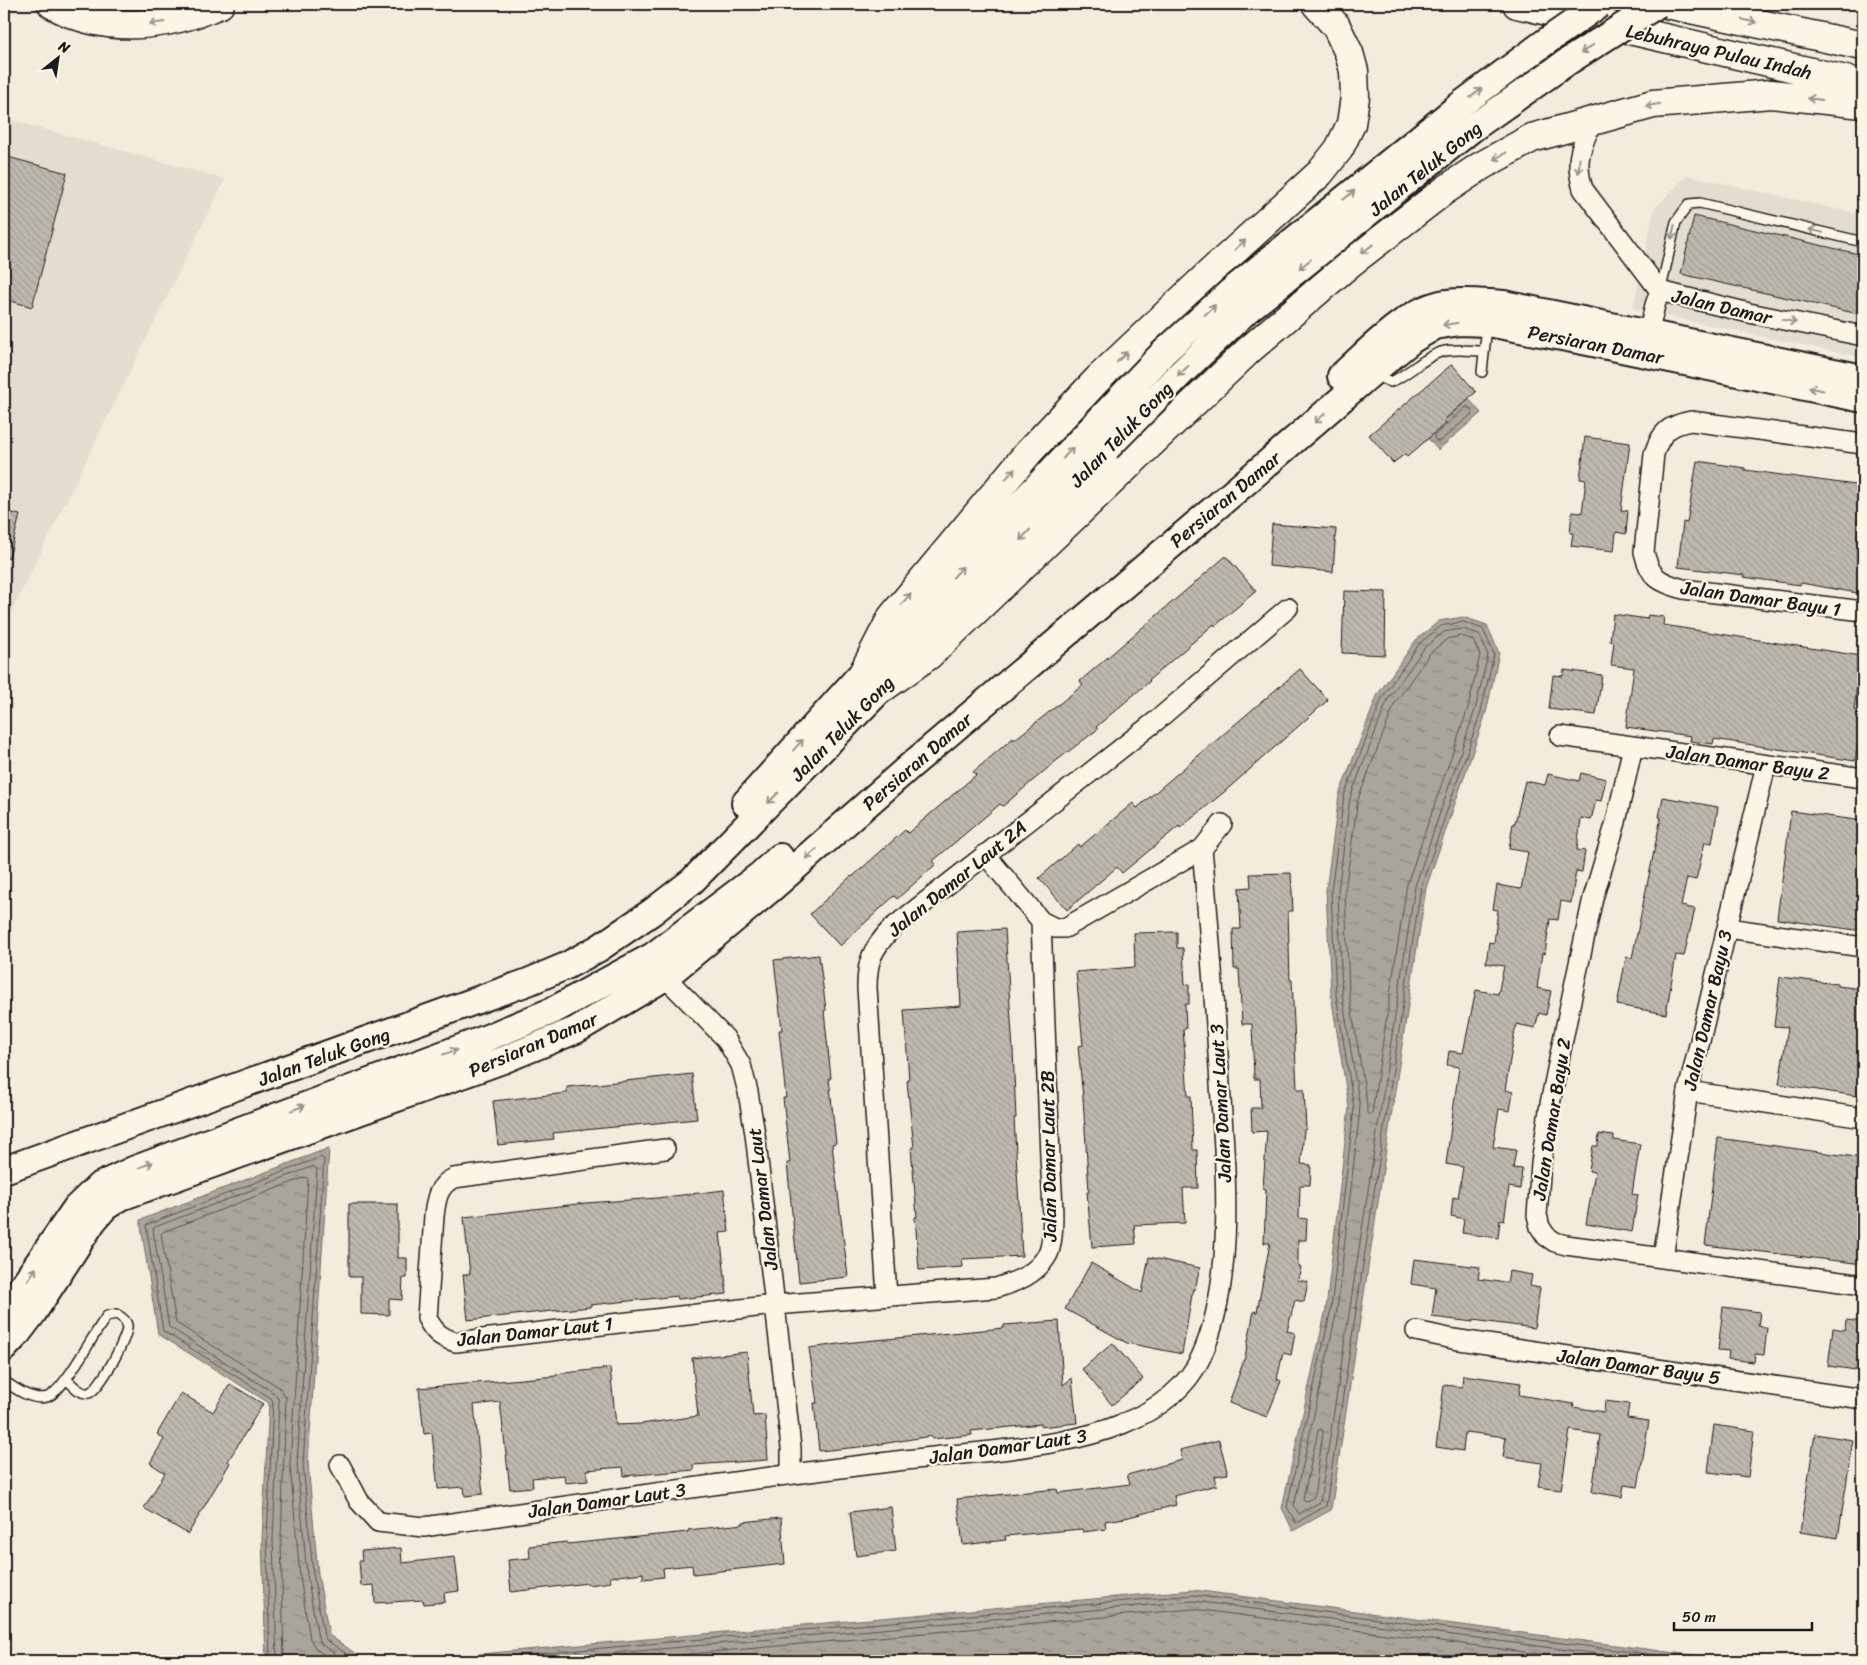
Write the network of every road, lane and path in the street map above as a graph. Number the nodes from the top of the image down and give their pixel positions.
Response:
1 (52, 4) edge
2 (220, 4) edge
3 (1316, 4) edge
4 (1517, 4) edge
5 (1600, 4) edge
6 (1658, 4) edge
7 (1667, 4) edge
8 (1863, 46) edge
9 (1863, 84) edge
10 (1863, 104) edge
11 (1593, 120) junction
12 (1863, 242) edge
13 (1660, 291) junction
14 (1488, 323) junction
15 (1648, 335) junction
16 (1863, 336) edge
17 (1484, 351) junction
18 (1375, 370) junction
19 (1482, 372) dead end
20 (1863, 378) edge
21 (1863, 399) edge
22 (1098, 439) junction
23 (1863, 444) edge
24 (1288, 608) dead end
25 (1863, 611) edge
26 (872, 680) junction
27 (1560, 736) dead end
28 (1633, 746) junction
29 (1766, 765) junction
30 (1863, 778) edge
31 (1222, 824) dead end
32 (1202, 849) junction
33 (985, 854) junction
34 (1041, 921) junction
35 (1726, 928) junction
36 (1863, 947) edge
37 (659, 967) junction
38 (1688, 1091) junction
39 (1863, 1118) edge
40 (665, 1149) dead end
41 (4, 1170) edge
42 (1663, 1258) junction
43 (1863, 1285) edge
44 (887, 1296) junction
45 (774, 1305) junction
46 (4, 1314) edge
47 (1416, 1331) dead end
48 (4, 1348) edge
49 (66, 1379) junction
50 (4, 1381) edge
51 (1863, 1399) edge
52 (340, 1465) dead end
53 (791, 1474) junction

2 -> 1 main road
26 -> 3 main road
4 - 9 main road, Lebuhraya Pulau Indah
22 -> 5 street, Jalan Teluk Gong, bridge
6 -> 22 street, Jalan Teluk Gong, bridge
7 -> 8 main road, Lebuhraya Pulau Indah
10 -> 11 main road
11 -> 13 street, Jalan Damar
11 -> 26 main road
12 -> 13 lane
13 - 15 street
13 -> 16 street, Jalan Damar
14 - 17 lane
14 -> 18 street, Persiaran Damar
21 -> 14 street, Persiaran Damar
15 - 20 street, Persiaran Damar
15 - 37 street, Persiaran Damar
17 - 18 lane
17 - 19 lane
18 -> 37 street, Persiaran Damar
22 - 26 street, Jalan Teluk Gong
23 - 25 street, Jalan Damar Bayu 1
24 - 33 street, Jalan Damar Laut 2A
26 - 41 street, Jalan Teluk Gong
27 - 28 street, Jalan Damar Bayu 2
28 - 29 street, Jalan Damar Bayu 2
28 - 42 street, Jalan Damar Bayu 2
29 - 30 street, Jalan Damar Bayu 2
29 - 35 street, Jalan Damar Bayu 3
31 - 32 street
32 - 34 street
32 - 53 street, Jalan Damar Laut 3
33 - 34 street
33 - 44 street, Jalan Damar Laut 2A
34 - 44 street, Jalan Damar Laut 2B
35 - 36 street
35 - 38 street, Jalan Damar Bayu 3
37 - 45 street, Jalan Damar Laut
46 -> 37 street, Persiaran Damar
37 - 48 street, Persiaran Damar
38 - 39 street
38 - 42 street, Jalan Damar Bayu 3
40 - 45 street, Jalan Damar Laut 1
42 - 43 street, Jalan Damar Bayu 2
44 - 45 street, Jalan Damar Laut 2B
45 - 53 street, Jalan Damar Laut
47 - 51 street, Jalan Damar Bayu 5
49 - 49 lane
49 - 50 lane
52 - 53 street, Jalan Damar Laut 3

